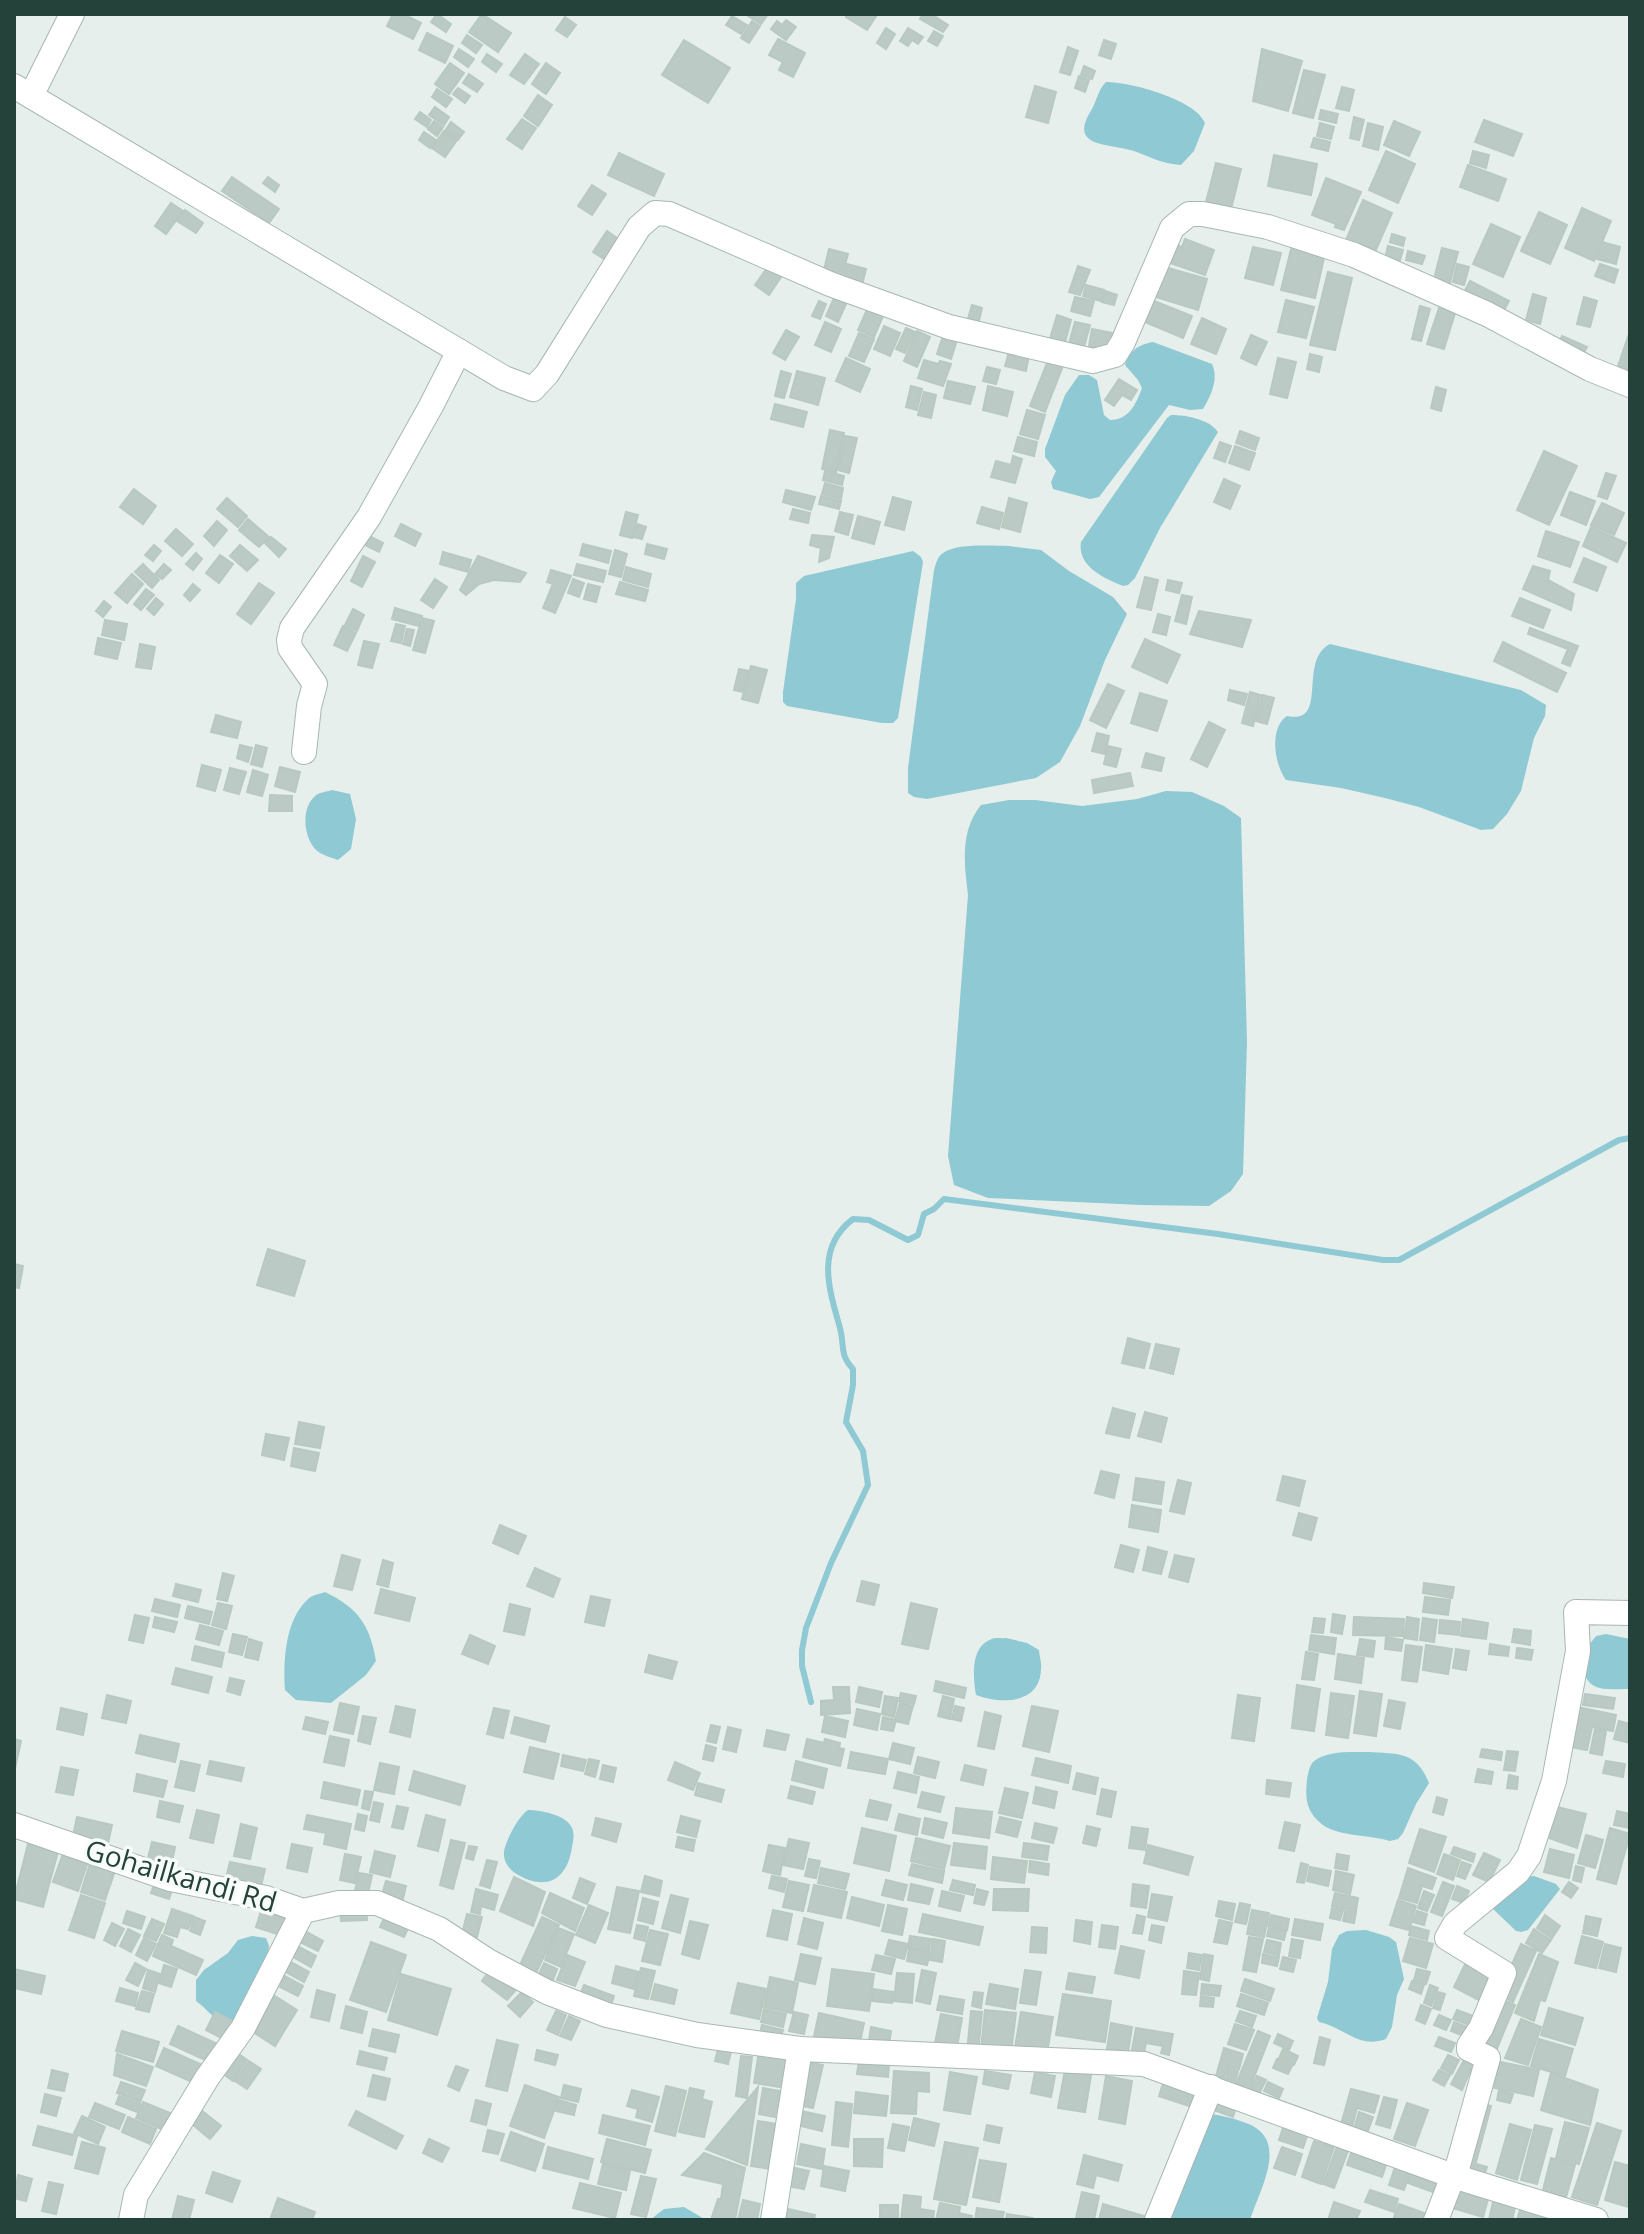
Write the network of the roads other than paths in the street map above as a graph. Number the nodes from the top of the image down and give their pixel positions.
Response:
1 (72, 14) edge
2 (23, 91) edge
3 (459, 351) junction
4 (1630, 385) edge
5 (304, 752) dead end
6 (1630, 1613) edge
7 (14, 1825) edge
8 (303, 1911) junction
9 (800, 2049) junction
10 (1211, 2087) junction
11 (1454, 2176) junction
12 (131, 2220) edge
13 (773, 2220) edge
14 (1157, 2220) edge
15 (1436, 2220) edge
16 (1596, 2220) edge

1 - 2 street
2 - 3 street
3 - 4 street
3 - 5 street
6 - 11 street
7 - 8 street, Gohailkandi Rd
8 - 9 street
8 - 12 street
9 - 10 street
9 - 13 street
10 - 11 street
10 - 14 street
11 - 15 street
11 - 16 street

